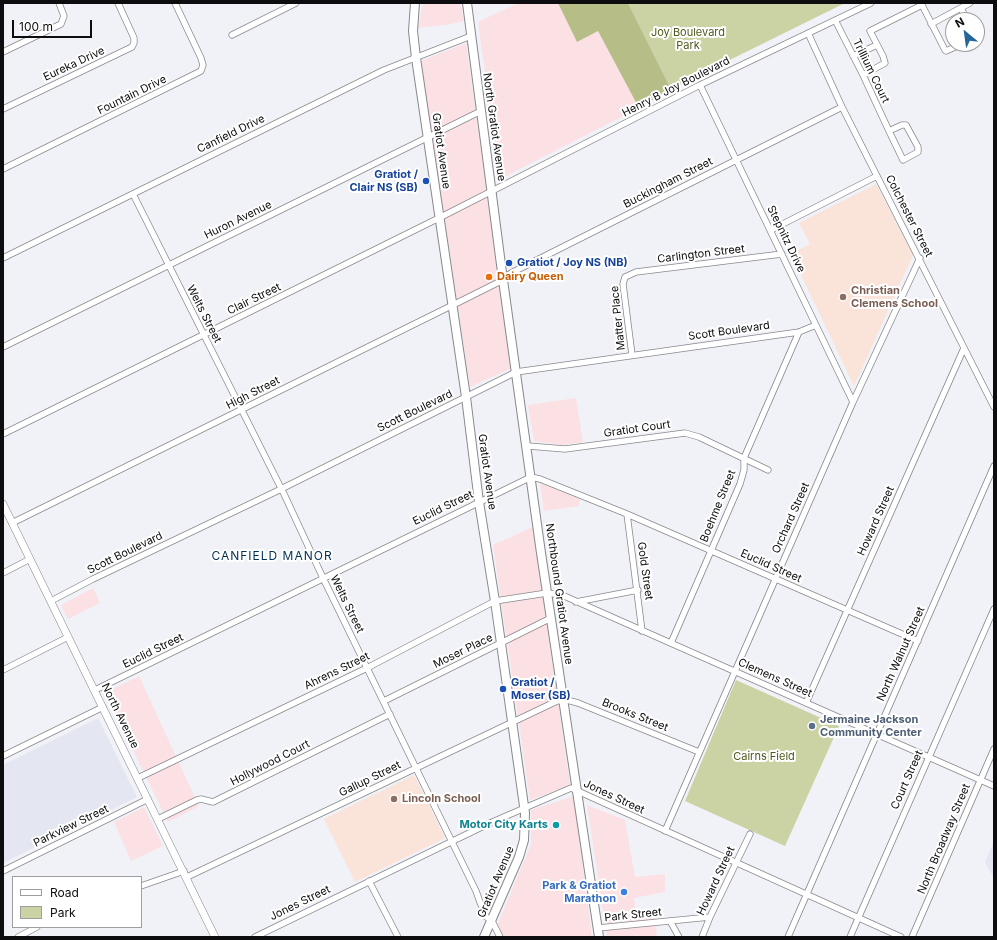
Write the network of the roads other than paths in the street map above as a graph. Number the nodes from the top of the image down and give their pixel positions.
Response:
1 (59, 3) edge
2 (118, 3) edge
3 (175, 3) edge
4 (296, 3) edge
5 (415, 3) edge
6 (467, 3) edge
7 (871, 3) edge
8 (970, 3) edge
9 (961, 8) junction
10 (963, 12) edge
11 (836, 20) junction
12 (931, 24) junction
13 (808, 33) junction
14 (232, 35) dead end
15 (471, 36) junction
16 (877, 45) junction
17 (945, 50) edge
18 (3, 52) edge
19 (853, 56) junction
20 (416, 58) junction
21 (863, 75) junction
22 (700, 85) junction
23 (842, 107) junction
24 (3, 109) edge
25 (481, 111) junction
26 (889, 131) junction
27 (428, 137) junction
28 (737, 160) junction
29 (3, 169) edge
30 (877, 176) junction
31 (492, 191) junction
32 (133, 194) junction
33 (439, 218) junction
34 (771, 230) junction
35 (500, 254) joint
36 (782, 254) junction
37 (3, 258) edge
38 (920, 258) junction
39 (168, 265) junction
40 (624, 279) joint
41 (503, 280) junction
42 (452, 306) junction
43 (816, 325) junction
44 (799, 332) junction
45 (203, 335) junction
46 (3, 347) edge
47 (964, 348) junction
48 (632, 355) junction
49 (516, 372) junction
50 (466, 397) junction
51 (853, 402) junction
52 (994, 407) edge
53 (241, 410) junction
54 (3, 434) edge
55 (528, 446) junction
56 (744, 458) junction
57 (994, 466) edge
58 (768, 470) dead end
59 (531, 477) junction
60 (281, 489) junction
61 (479, 502) junction
62 (3, 504) edge
63 (626, 514) junction
64 (12, 523) junction
65 (711, 551) junction
66 (30, 559) junction
67 (3, 573) edge
68 (323, 578) junction
69 (775, 579) junction
70 (638, 590) junction
71 (547, 593) junction
72 (51, 601) junction
73 (495, 601) junction
74 (576, 602) junction
75 (994, 609) edge
76 (847, 611) junction
77 (551, 618) junction
78 (642, 631) junction
79 (68, 637) junction
80 (918, 642) junction
81 (671, 643) junction
82 (500, 644) junction
83 (367, 668) junction
84 (3, 670) edge
85 (735, 672) junction
86 (95, 690) junction
87 (563, 700) junction
88 (384, 702) junction
89 (806, 703) junction
90 (103, 707) junction
91 (390, 714) junction
92 (512, 722) junction
93 (877, 734) junction
94 (994, 749) edge
95 (699, 752) junction
96 (3, 756) edge
97 (928, 757) junction
98 (416, 768) junction
99 (138, 778) junction
100 (980, 779) junction
101 (994, 786) edge
102 (577, 791) junction
103 (148, 798) junction
104 (525, 809) junction
105 (158, 819) junction
106 (665, 831) junction
107 (750, 834) dead end
108 (451, 841) junction
109 (735, 863) junction
110 (3, 871) edge
111 (185, 874) junction
112 (369, 881) junction
113 (142, 886) edge
114 (807, 895) junction
115 (710, 917) junction
116 (858, 917) junction
117 (492, 921) junction
118 (670, 921) junction
119 (35, 928) edge
120 (598, 928) junction
121 (18, 937) edge
122 (215, 937) edge
123 (255, 937) edge
124 (398, 937) edge
125 (484, 937) edge
126 (500, 937) edge
127 (599, 937) edge
128 (679, 937) edge
129 (702, 937) edge
130 (788, 937) edge
131 (850, 937) edge
132 (901, 937) edge
133 (912, 937) edge

1 - 18 street
2 - 24 street, Eureka Drive
3 - 29 street, Fountain Drive
4 - 14 street
5 - 20 main road, Gratiot Avenue
6 - 15 main road, North Gratiot Avenue
7 - 11 street, Henry B Joy Boulevard
8 - 9 street
9 - 10 street
9 - 12 street
11 - 13 street, Henry B Joy Boulevard
11 - 19 street, Trillium Court
12 - 16 street
12 - 17 street
13 - 22 street, Henry B Joy Boulevard
13 - 23 street, Colchester Street
15 - 20 street, Canfield Drive
15 - 25 main road, North Gratiot Avenue
16 - 19 street
16 - 21 street
19 - 21 street, Trillium Court
20 - 27 main road, Gratiot Avenue
20 - 32 street, Canfield Drive
21 - 26 street, Trillium Court
22 - 28 street, Stepnitz Drive
22 - 31 street, Henry B Joy Boulevard
23 - 28 street, Buckingham Street
23 - 30 street, Colchester Street
25 - 27 street, Huron Avenue
25 - 31 main road, North Gratiot Avenue
26 - 26 street, Trillium Court
27 - 33 main road, Gratiot Avenue
27 - 39 street, Huron Avenue
28 - 34 street, Stepnitz Drive
28 - 41 street, Buckingham Street
30 - 34 street
30 - 38 street, Colchester Street
31 - 33 street, Clair Street
31 - 35 main road, North Gratiot Avenue
32 - 37 street, Canfield Drive
32 - 39 street, Welts Street
33 - 42 main road, Gratiot Avenue
33 - 45 street, Clair Street
34 - 36 street, Stepnitz Drive
35 - 41 main road, Northbound Gratiot Avenue
36 - 40 street, Carlington Street
36 - 43 street, Stepnitz Drive
38 - 47 street, Colchester Street
38 - 51 street, Orchard Street
39 - 45 street, Welts Street
39 - 46 street, Huron Avenue
40 - 48 street, Matter Place
41 - 42 street, High Street
41 - 49 main road, Northbound Gratiot Avenue
42 - 50 main road, Gratiot Avenue
42 - 53 street, High Street
43 - 44 street, Scott Boulevard
43 - 51 street, Stepnitz Drive
44 - 48 street, Scott Boulevard
44 - 56 street, Boehme Street
45 - 53 street, Welts Street
45 - 54 street, Clair Street
47 - 52 street, Colchester Street
47 - 76 street, Howard Street
48 - 49 street, Scott Boulevard
49 - 50 street, Scott Boulevard
49 - 55 main road, Northbound Gratiot Avenue
50 - 60 street, Scott Boulevard
50 - 61 main road, Gratiot Avenue
51 - 69 street, Orchard Street
53 - 60 street, Welts Street
53 - 64 street, High Street
55 - 56 street, Gratiot Court
55 - 59 main road, Northbound Gratiot Avenue
56 - 58 street, Gratiot Court
56 - 65 street, Boehme Street
57 - 80 street, North Walnut Street
59 - 61 street, Euclid Street
59 - 63 street, Euclid Street
59 - 71 main road, Northbound Gratiot Avenue
60 - 68 street, Welts Street
60 - 72 street, Scott Boulevard
61 - 68 street, Euclid Street
61 - 73 main road, Gratiot Avenue
62 - 64 main road, North Avenue
63 - 65 street, Euclid Street
63 - 70 street, Gold Street
64 - 66 main road, North Avenue
65 - 69 street, Euclid Street
65 - 81 street, Boehme Street
66 - 67 street
66 - 72 main road, North Avenue
68 - 83 street, Welts Street
68 - 86 street, Euclid Street
69 - 76 street, Euclid Street
69 - 85 street, Orchard Street
70 - 74 street
70 - 78 street, Gold Street
71 - 73 street, Ahrens Street
71 - 74 street, Clemens Street
71 - 77 main road, Northbound Gratiot Avenue
72 - 79 main road, North Avenue
73 - 82 main road, Gratiot Avenue
73 - 83 street, Ahrens Street
74 - 78 street, Clemens Street
75 - 97 street, Court Street
76 - 80 street, Euclid Street
76 - 89 street, Howard Street
77 - 82 street, Moser Place
77 - 87 main road, Northbound Gratiot Avenue
78 - 81 street, Clemens Street
79 - 84 street
79 - 86 main road, North Avenue
80 - 93 street, North Walnut Street
81 - 85 street, Clemens Street
82 - 88 street, Moser Place
82 - 92 main road, Gratiot Avenue
83 - 88 street, Welts Street
83 - 99 street, Ahrens Street
85 - 89 street, Clemens Street
85 - 95 street, Orchard Street
86 - 90 main road, North Avenue
87 - 92 street, Gallup Street
87 - 95 street, Brooks Street
87 - 102 main road, Northbound Gratiot Avenue
88 - 91 street, Welts Street
89 - 93 street, Clemens Street
90 - 96 street
90 - 99 main road, North Avenue
91 - 98 street, Welts Street
91 - 105 street, Hollywood Court
92 - 98 street, Gallup Street
92 - 104 main road, Gratiot Avenue
93 - 97 street, Clemens Street
93 - 114 street, North Walnut Street
94 - 100 street, North Broadway Street
95 - 106 street, Orchard Street
97 - 100 street, Clemens Street
97 - 116 street, Court Street
98 - 108 street, Welts Street
98 - 111 street, Gallup Street
99 - 103 main road, North Avenue
100 - 101 street, Clemens Street
100 - 133 street, North Broadway Street
102 - 104 street, Jones Street
102 - 106 street, Jones Street
102 - 120 main road, Northbound Gratiot Avenue
103 - 105 main road, North Avenue
103 - 110 street, Parkview Street
104 - 108 street, Jones Street
104 - 117 main road, Gratiot Avenue
105 - 111 main road, North Avenue
106 - 109 street, Jones Street
107 - 109 street, Howard Street
108 - 112 street, Jones Street
108 - 117 street, Welts Street
109 - 114 street, Jones Street
109 - 115 street, Howard Street
111 - 113 street, Gallup Street
111 - 122 main road, North Avenue
112 - 123 street, Jones Street
112 - 124 street
114 - 116 street, Jones Street
114 - 130 street, North Walnut Street
115 - 118 street, Park Street
115 - 129 street, Howard Street
116 - 131 street, Court Street
116 - 132 street, Jones Street
117 - 125 main road, Gratiot Avenue
117 - 126 street, Welts Street
118 - 120 street, Park Street
118 - 128 street, Park Street
119 - 121 street
120 - 127 main road, Northbound Gratiot Avenue

